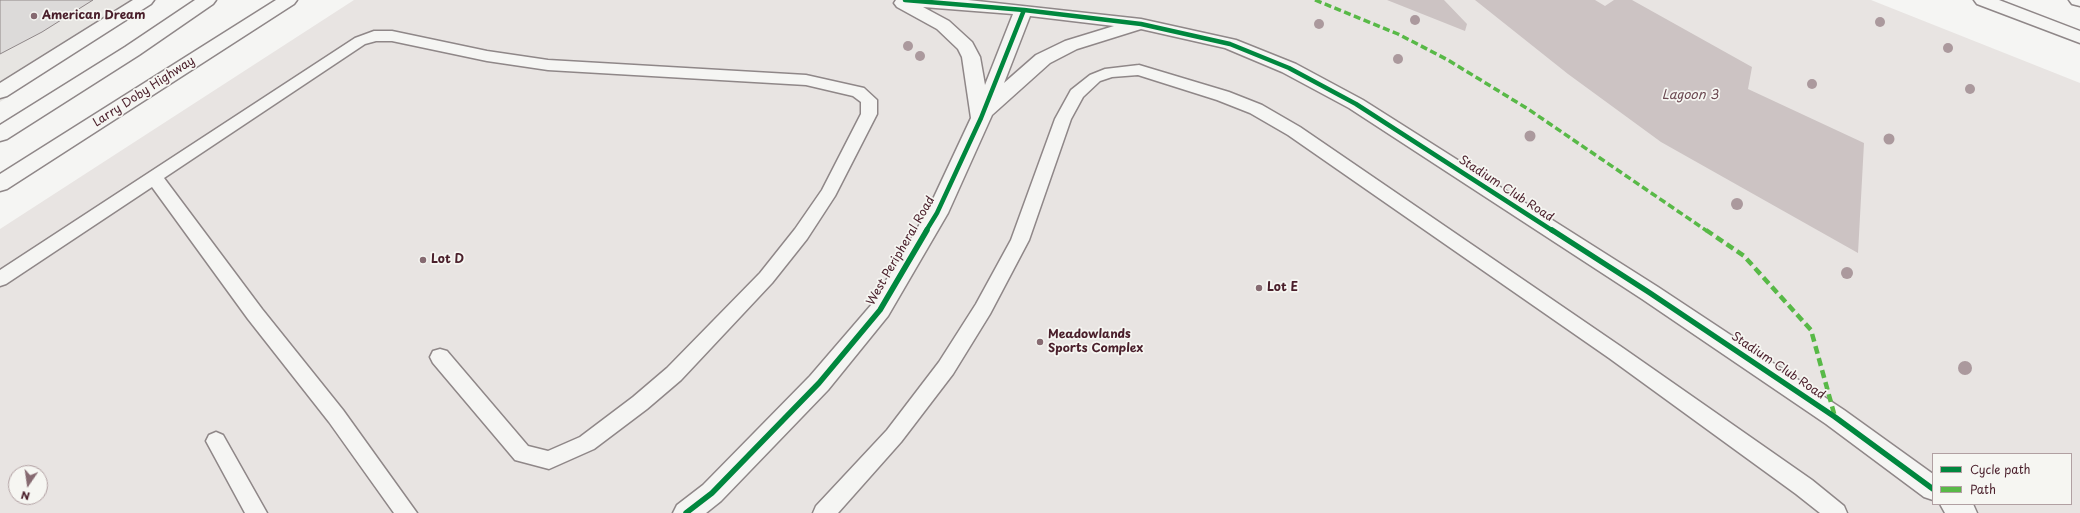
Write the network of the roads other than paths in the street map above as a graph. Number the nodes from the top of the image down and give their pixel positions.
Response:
1 (145, 0) edge
2 (206, 0) edge
3 (288, 0) edge
4 (897, 0) edge
5 (905, 0) edge
6 (1983, 0) edge
7 (1024, 10) junction
8 (1141, 24) junction
9 (2080, 37) edge
10 (0, 92) edge
11 (980, 118) junction
12 (0, 134) edge
13 (154, 177) junction
14 (0, 184) edge
15 (0, 279) edge
16 (440, 357) dead end
17 (216, 441) dead end
18 (1932, 488) edge
19 (1954, 505) edge
20 (256, 513) edge
21 (406, 513) edge
22 (686, 513) edge
23 (824, 513) edge
24 (1836, 513) edge
25 (1964, 513) edge

1 - 10 main road
2 - 12 main road
3 - 14 main road, Larry Doby Highway
4 - 11 main road
5 - 7 main road, Stadium Club Road
6 - 9 main road
7 - 8 main road, Stadium Club Road
7 - 11 main road, West Peripheral Road
8 - 11 main road
8 - 18 main road, Stadium Club Road
11 - 22 main road, West Peripheral Road
13 - 15 lane
13 - 16 lane
13 - 21 lane
17 - 20 lane
19 - 25 main road
23 - 24 lane

